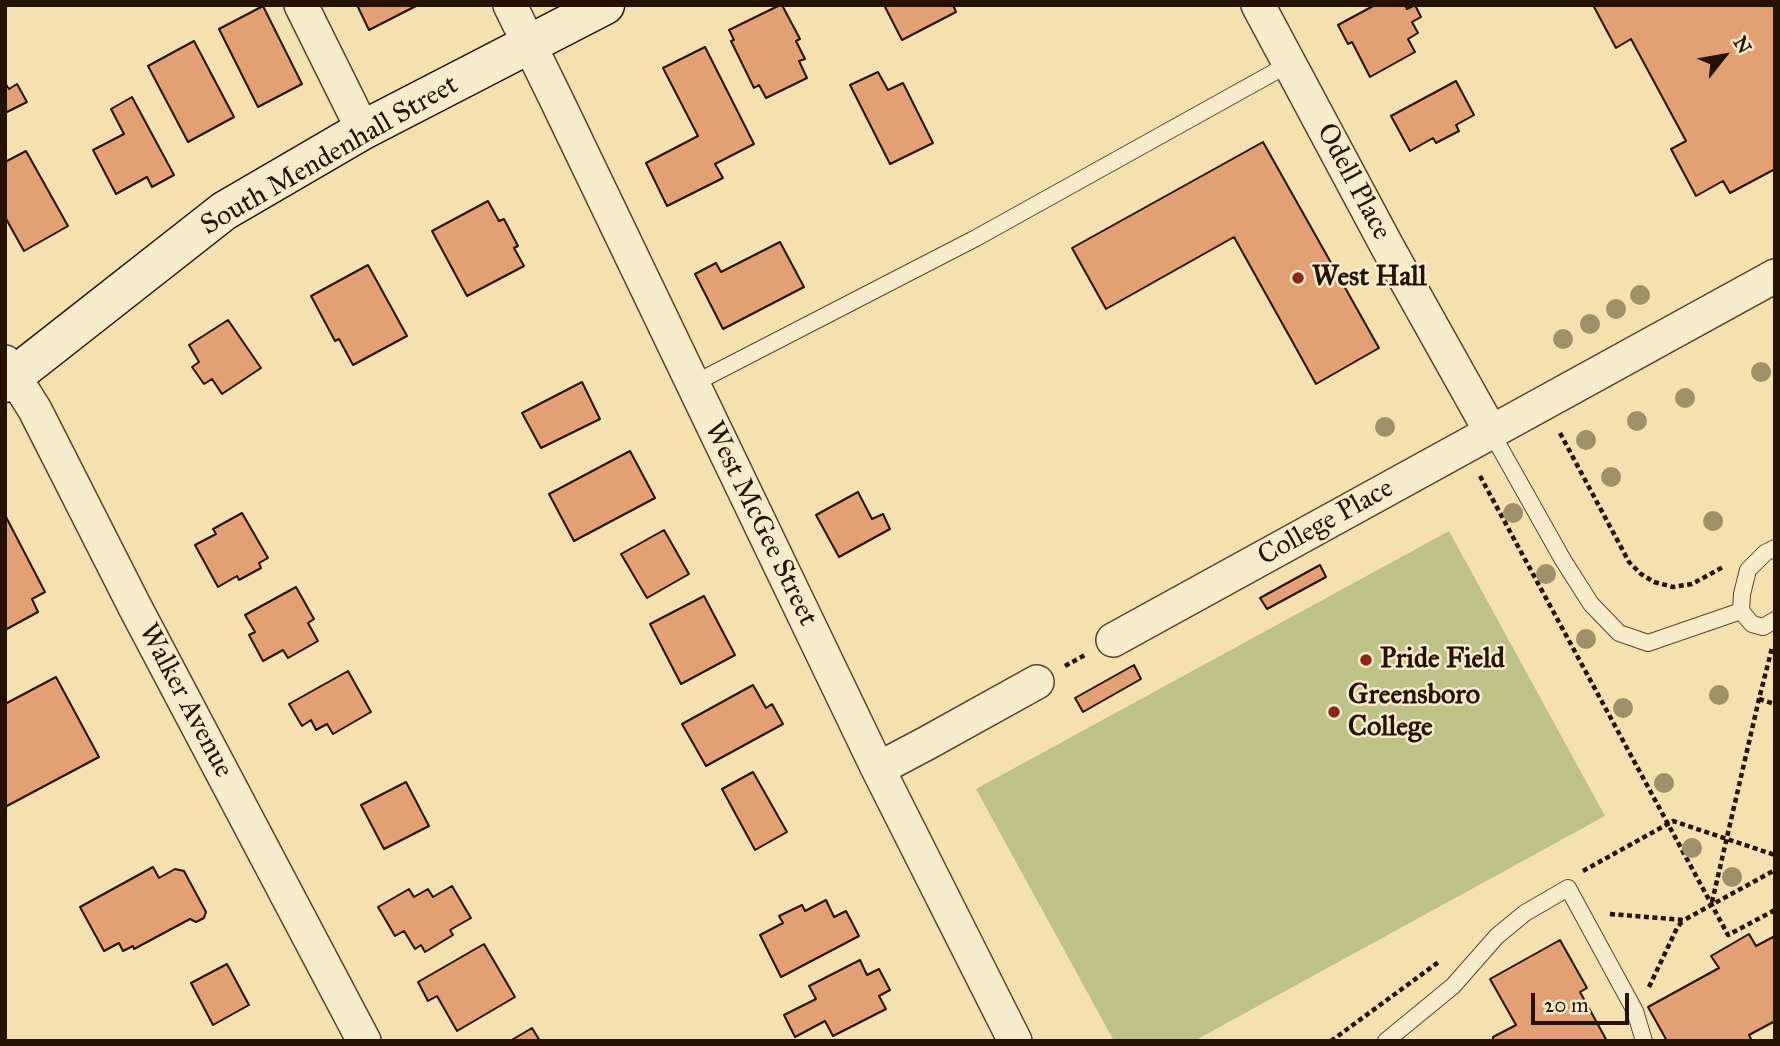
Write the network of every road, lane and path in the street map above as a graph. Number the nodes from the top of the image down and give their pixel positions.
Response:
1 (301, 5) edge
2 (509, 5) edge
3 (605, 5) edge
4 (1258, 5) edge
5 (530, 44) junction
6 (1289, 64) junction
7 (363, 130) junction
8 (1775, 276) edge
9 (8, 374) edge
10 (693, 384) junction
11 (1556, 426) dead end
12 (1491, 432) junction
13 (1476, 469) dead end
14 (1775, 548) edge
15 (1727, 565) dead end
16 (1741, 611) junction
17 (1775, 620) edge
18 (1775, 637) edge
19 (1113, 640) joint
20 (1037, 681) joint
21 (1759, 699) junction
22 (1775, 704) edge
23 (877, 769) junction
24 (1775, 870) edge
25 (1712, 904) junction
26 (1775, 910) edge
27 (1684, 920) junction
28 (1586, 921) junction
29 (1630, 1003) junction
30 (361, 1040) edge
31 (1015, 1041) edge
32 (1386, 1041) edge
33 (1644, 1041) edge

1 - 7 street
2 - 5 street, West McGee Street
3 - 5 street, South Mendenhall Street
4 - 6 street, Odell Place
5 - 7 street, South Mendenhall Street
5 - 10 street, West McGee Street
6 - 10 lane
6 - 12 street, Odell Place
7 - 9 street, South Mendenhall Street
8 - 12 street, College Place
9 - 30 street, Walker Avenue
10 - 23 street, West McGee Street
11 - 15 path
12 - 16 lane
12 - 19 street, College Place
13 - 25 path
14 - 16 lane
16 - 17 lane
18 - 21 path
19 - 20 path
20 - 23 street
21 - 22 path
21 - 25 path
23 - 31 street, West McGee Street
24 - 25 path
25 - 26 path
25 - 27 path
27 - 28 path
27 - 29 path
28 - 29 lane
28 - 32 lane
29 - 33 lane

